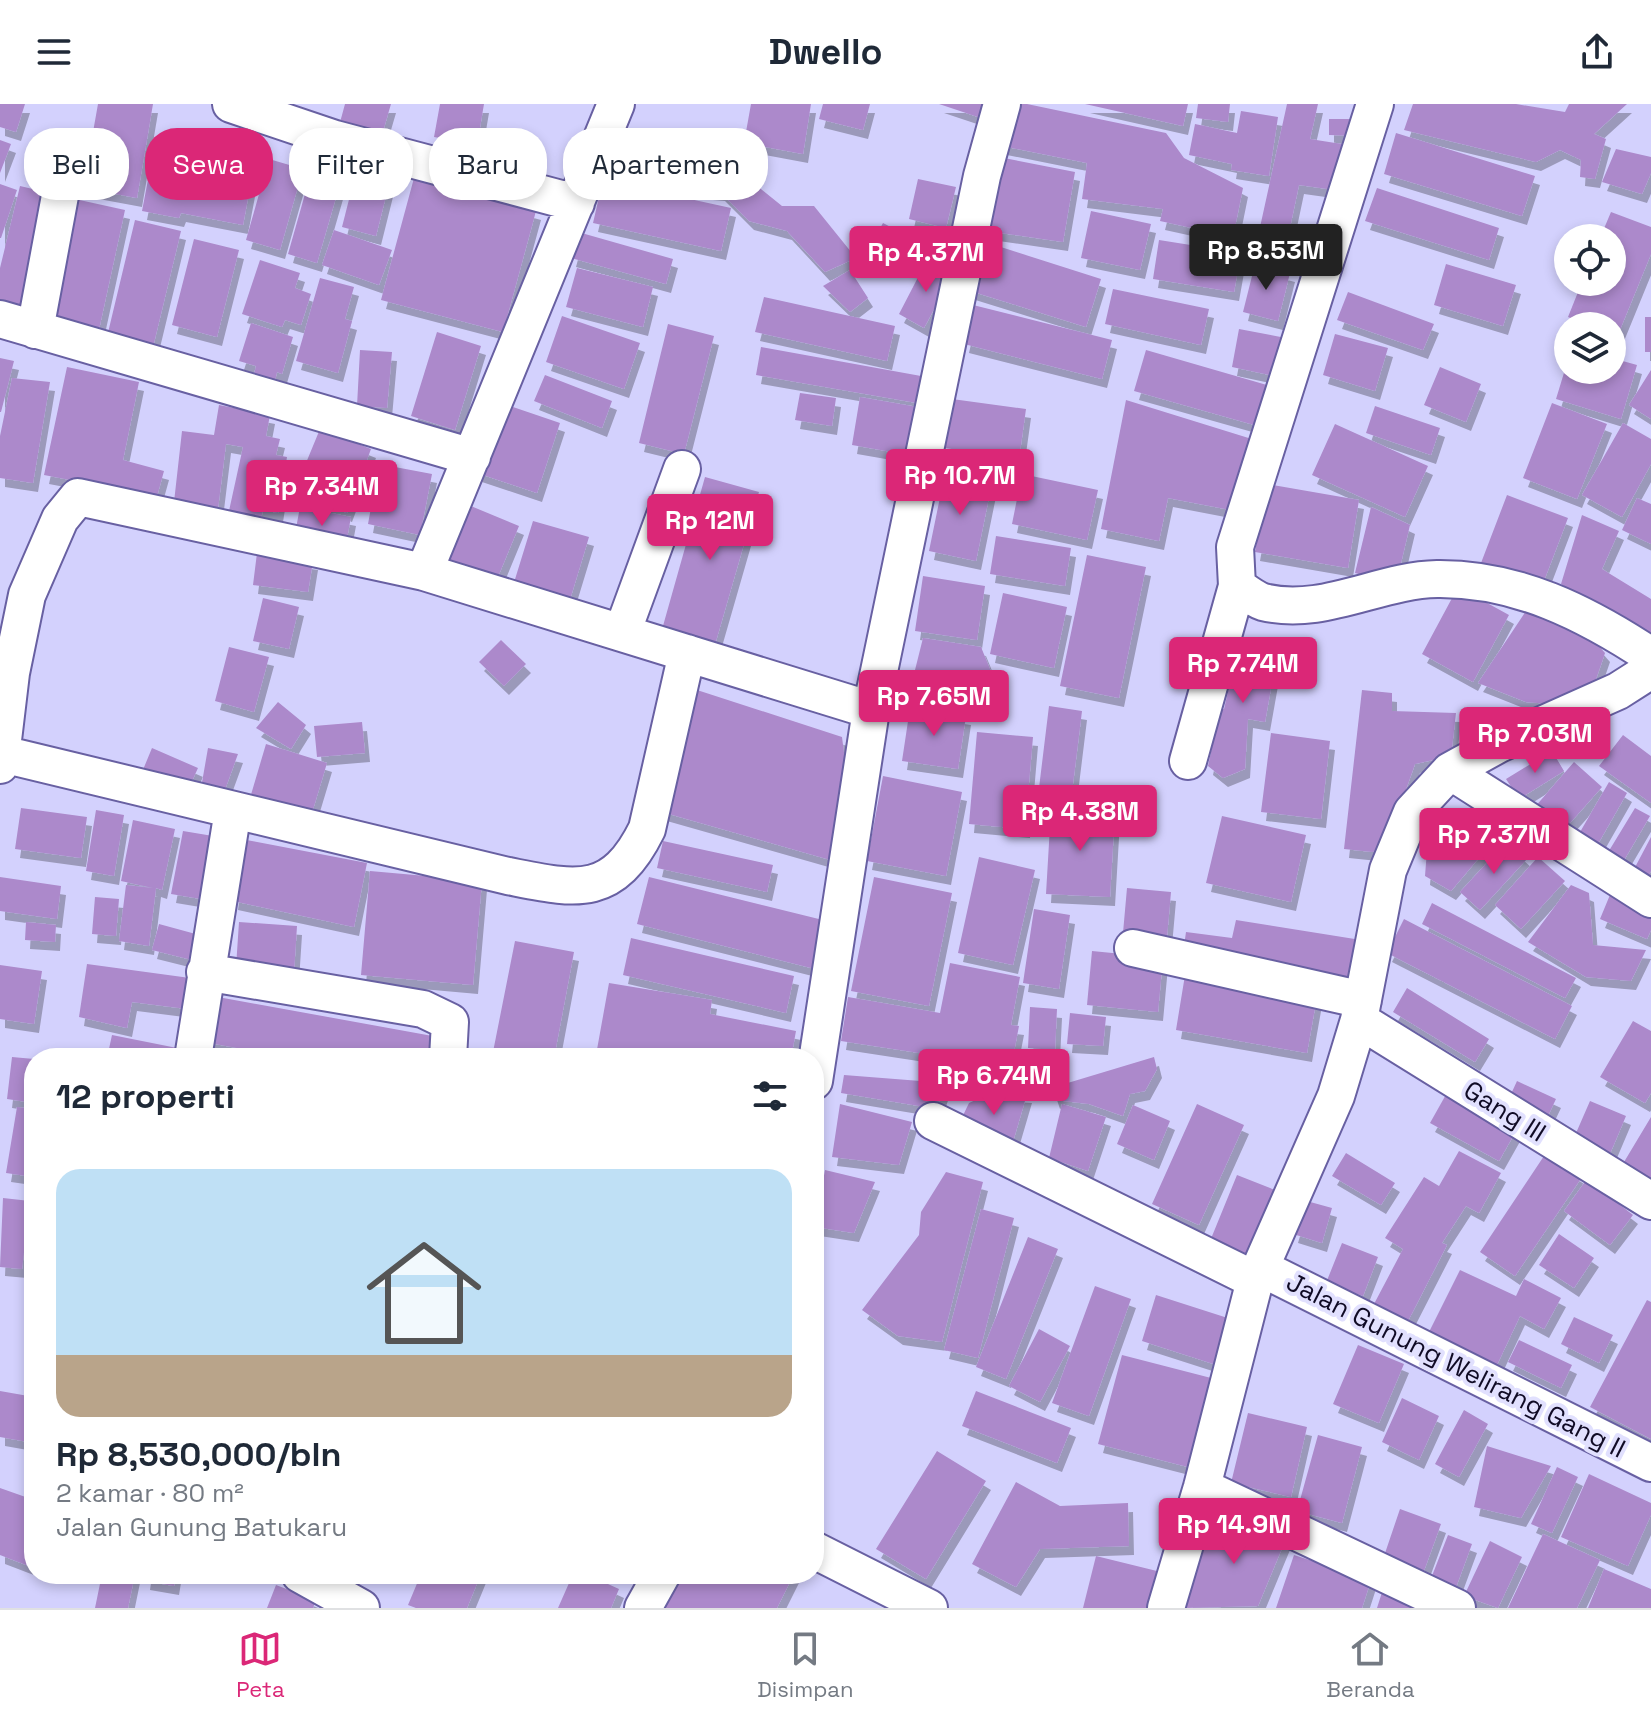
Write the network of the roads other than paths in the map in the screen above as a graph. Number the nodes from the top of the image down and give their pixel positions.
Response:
1 (231, 104) edge
2 (616, 104) edge
3 (1002, 104) edge
4 (1375, 104) edge
5 (59, 200) edge
6 (576, 203) junction
7 (0, 319) edge
8 (35, 330) junction
9 (472, 457) junction
10 (682, 469) dead end
11 (424, 572) junction
12 (1237, 586) junction
13 (13, 590) edge
14 (622, 633) junction
15 (687, 653) junction
16 (1651, 656) edge
17 (1651, 670) edge
18 (871, 710) junction
19 (1, 760) edge
20 (1188, 761) dead end
21 (1450, 771) junction
22 (233, 810) junction
23 (1651, 899) edge
24 (1133, 948) dead end
25 (205, 972) junction
26 (1361, 1010) junction
27 (194, 1048) edge
28 (449, 1048) edge
29 (819, 1048) edge
30 (933, 1121) dead end
31 (1651, 1201) edge
32 (1258, 1274) junction
33 (1651, 1463) edge
34 (1202, 1487) junction
35 (824, 1555) edge
36 (318, 1584) edge
37 (656, 1584) edge
38 (361, 1608) edge
39 (643, 1608) edge
40 (929, 1608) edge
41 (1166, 1608) edge
42 (1457, 1608) edge

1 - 6 street
2 - 6 street
3 - 18 street
4 - 12 street
5 - 8 street
6 - 9 street
7 - 8 street
8 - 9 street
9 - 11 street
10 - 14 street
11 - 13 street
11 - 14 street
12 - 16 street
12 - 20 street
13 - 19 street
14 - 15 street
15 - 18 street
15 - 22 street
17 - 21 street
18 - 29 street
19 - 22 street
21 - 23 street
21 - 26 street
22 - 25 street
24 - 26 street, Gang III
25 - 27 street
25 - 28 street
26 - 31 street, Gang III
26 - 32 street
30 - 32 street, Jalan Gunung Welirang Gang II
32 - 33 street, Jalan Gunung Welirang Gang II
32 - 34 street
34 - 41 street
34 - 42 street
35 - 40 street
36 - 38 street
37 - 39 street

